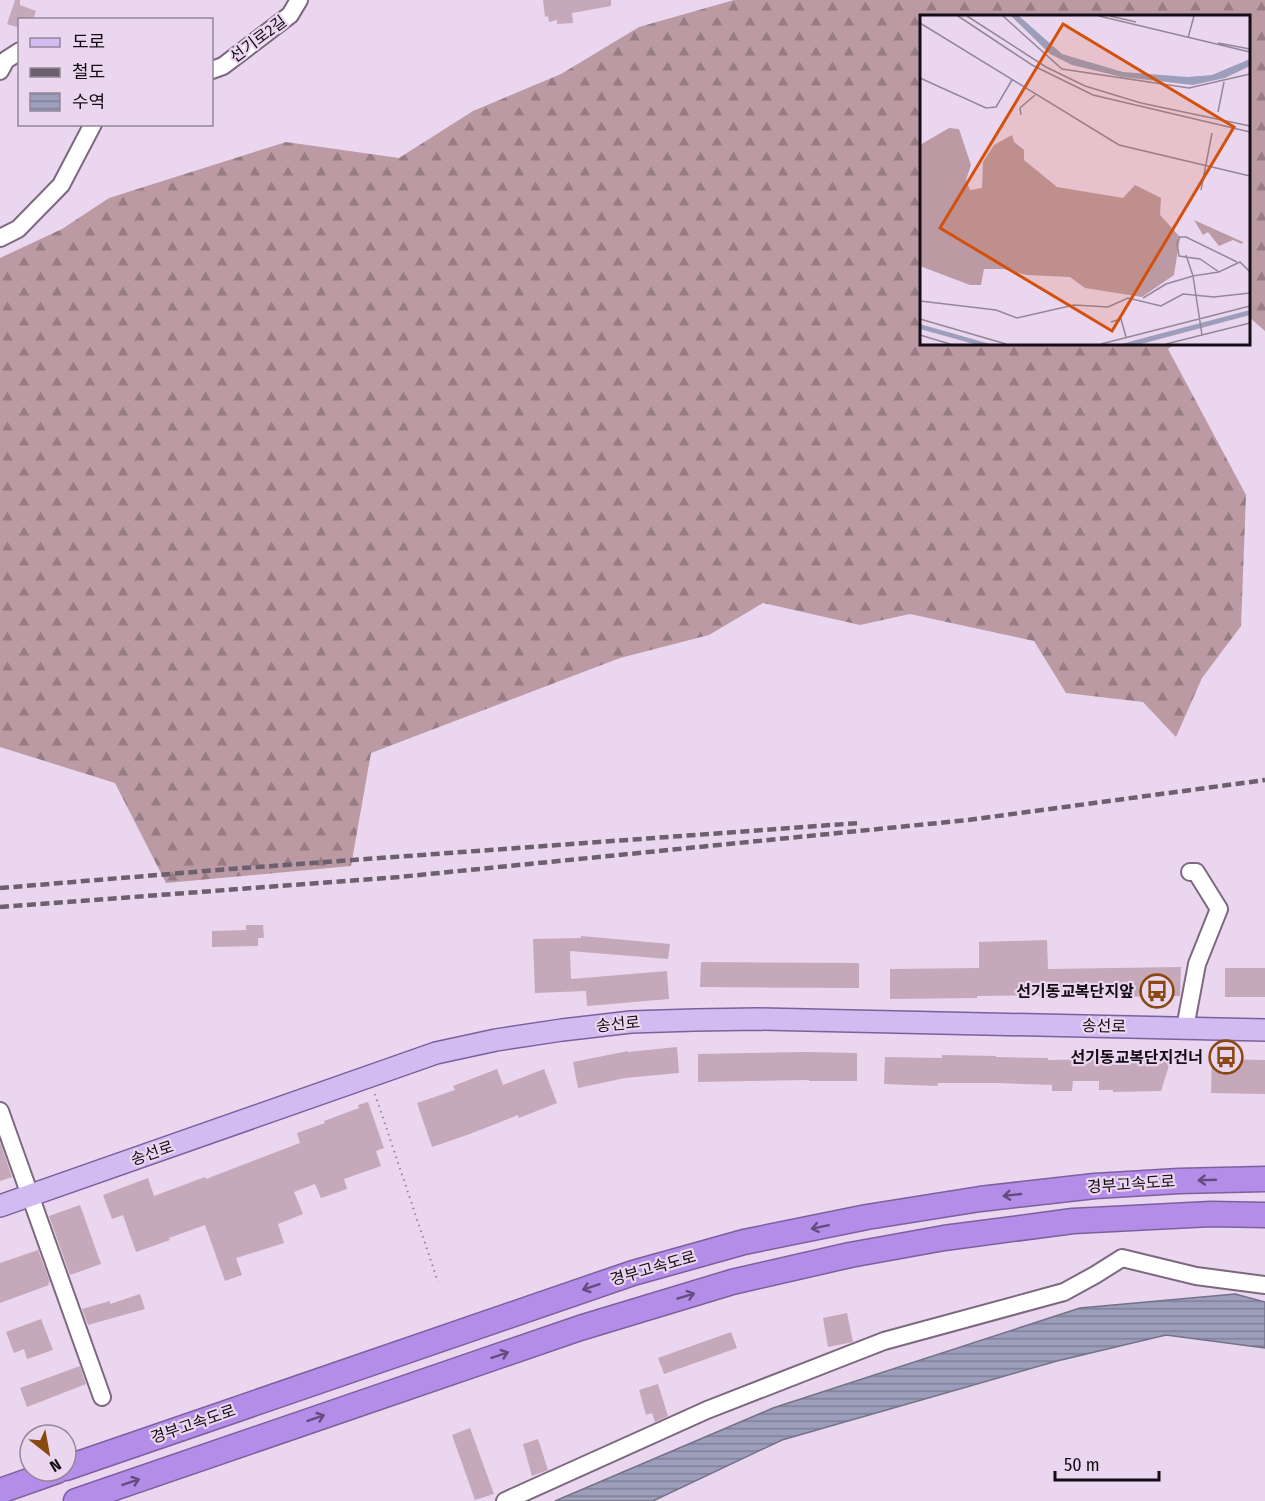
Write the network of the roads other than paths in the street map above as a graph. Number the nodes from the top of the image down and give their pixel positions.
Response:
1 (299, 0) edge
2 (18, 52) edge
3 (213, 70) edge
4 (0, 71) edge
5 (92, 126) edge
6 (0, 238) edge
7 (1190, 872) dead end
8 (1185, 1028) junction
9 (1265, 1030) edge
10 (0, 1111) edge
11 (1265, 1179) edge
12 (31, 1195) junction
13 (0, 1206) edge
14 (1265, 1215) edge
15 (1265, 1285) edge
16 (102, 1397) dead end
17 (78, 1464) edge
18 (23, 1483) edge
19 (0, 1491) edge
20 (76, 1501) edge
21 (505, 1501) edge

1 - 3 street, 선기로2길
2 - 4 street
5 - 6 street
7 - 8 street
8 - 9 main road, 송선로
8 - 12 main road, 송선로
10 - 12 street
11 -> 17 highway, 경부고속도로
12 - 13 main road, 송선로
12 - 16 street
20 -> 14 highway, 경부고속도로
15 - 21 street
18 - 19 highway

